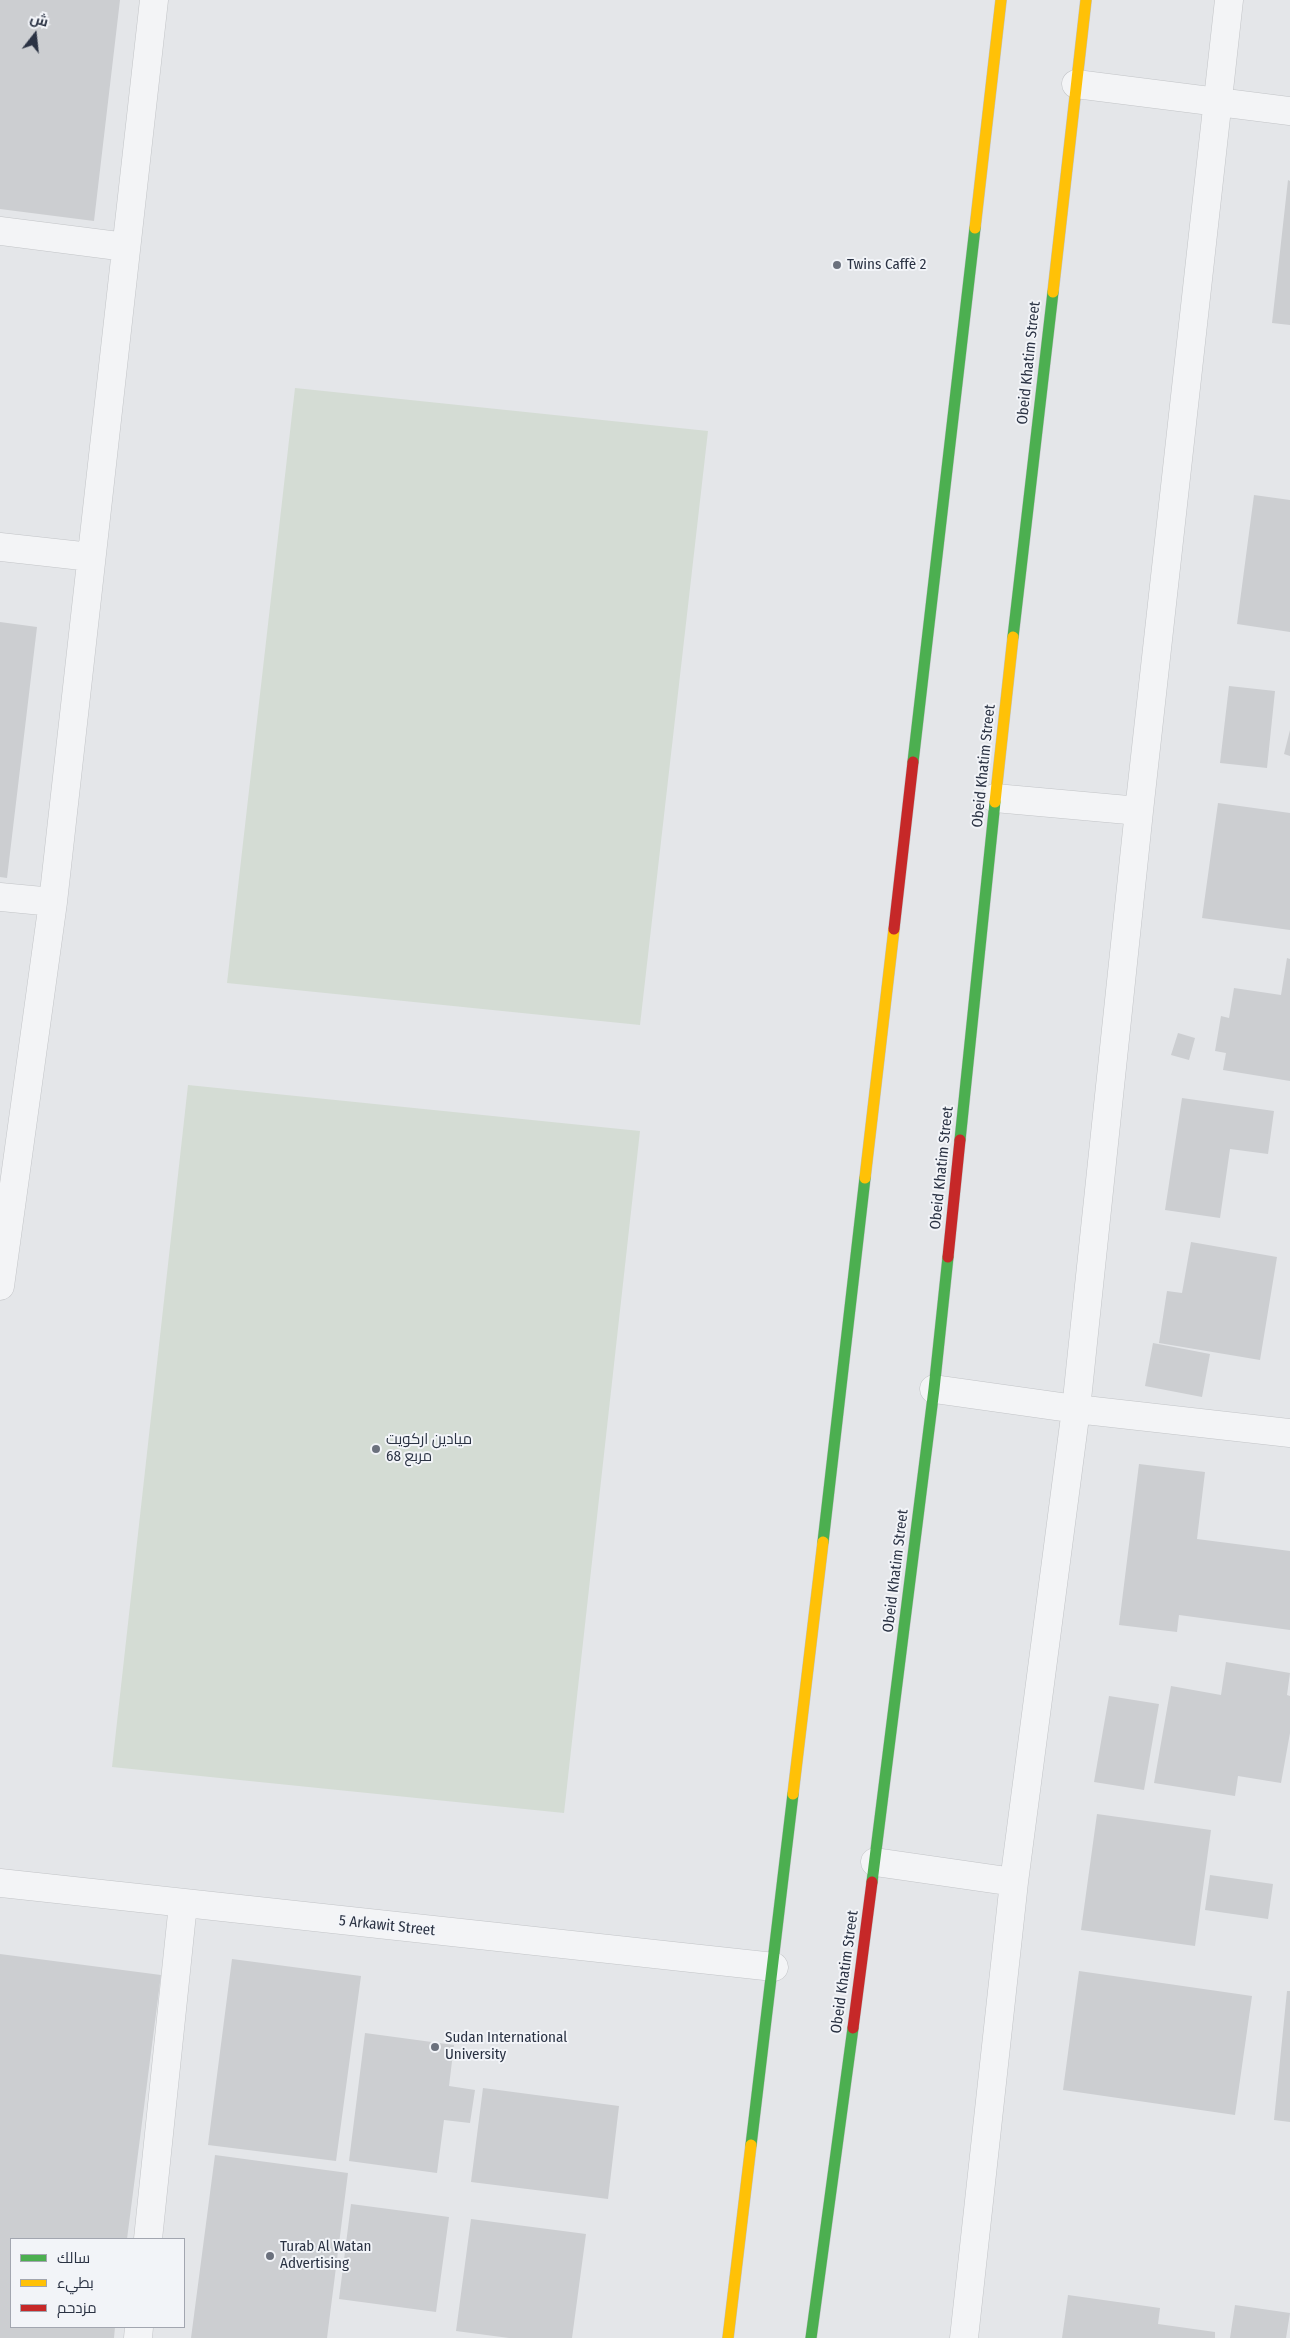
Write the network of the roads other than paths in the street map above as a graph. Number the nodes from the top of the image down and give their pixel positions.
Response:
1 (154, 0) edge
2 (1001, 0) edge
3 (1086, 0) edge
4 (1229, 0) edge
5 (1076, 84) junction
6 (1216, 102) junction
7 (1290, 111) edge
8 (0, 231) edge
9 (126, 247) junction
10 (0, 547) edge
11 (91, 557) junction
12 (995, 798) junction
13 (1139, 811) junction
14 (0, 896) edge
15 (52, 902) junction
16 (4, 1232) edge
17 (0, 1286) edge
18 (934, 1389) junction
19 (1076, 1409) junction
20 (1290, 1433) edge
21 (875, 1862) junction
22 (1014, 1882) junction
23 (0, 1883) edge
24 (183, 1904) junction
25 (774, 1967) junction
26 (148, 2238) edge
27 (728, 2338) edge
28 (811, 2338) edge
29 (964, 2338) edge

1 - 9 street
2 - 25 main road
3 - 5 main road, Obeid Khatim Street
4 - 6 street
5 - 6 street
5 - 12 main road, Obeid Khatim Street
6 - 7 street
6 - 13 street
8 - 9 street
9 - 11 street
10 - 11 street
11 - 15 street
12 - 13 street
12 - 18 main road, Obeid Khatim Street
13 - 19 street
14 - 15 street
15 - 16 street
16 - 17 street
18 - 19 street
18 - 21 main road, Obeid Khatim Street
19 - 20 street
19 - 22 street
21 - 22 street
21 - 28 main road, Obeid Khatim Street
22 - 29 street
23 - 24 street, 5 Arkawit Street
24 - 25 street, 5 Arkawit Street
24 - 26 street
25 - 27 main road

